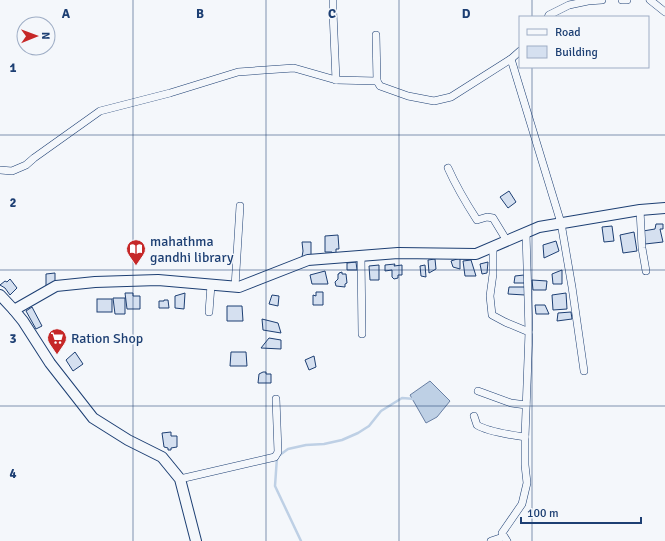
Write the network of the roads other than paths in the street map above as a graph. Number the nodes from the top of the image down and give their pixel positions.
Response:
1 (333, 0) edge
2 (602, 0) edge
3 (622, 0) edge
4 (627, 0) edge
5 (650, 0) edge
6 (665, 12) edge
7 (549, 16) edge
8 (376, 35) dead end
9 (519, 52) edge
10 (511, 59) junction
11 (336, 80) junction
12 (378, 81) junction
13 (448, 168) dead end
14 (0, 170) edge
15 (240, 206) dead end
16 (665, 208) edge
17 (640, 210) junction
18 (561, 223) junction
19 (526, 233) junction
20 (507, 241) junction
21 (493, 247) junction
22 (361, 256) junction
23 (646, 271) dead end
24 (211, 285) junction
25 (235, 287) junction
26 (0, 295) edge
27 (14, 310) junction
28 (209, 312) dead end
29 (529, 332) junction
30 (362, 334) dead end
31 (584, 371) dead end
32 (478, 391) dead end
33 (276, 400) dead end
34 (526, 405) junction
35 (474, 416) dead end
36 (525, 437) junction
37 (180, 479) junction
38 (505, 539) edge
39 (196, 541) edge
40 (491, 541) edge

1 - 11 street
2 - 7 street
3 - 4 street
5 - 6 street
8 - 12 street
9 - 10 street
10 - 12 street
10 - 18 street
11 - 12 street
11 - 14 street
13 - 20 street
15 - 25 street
16 - 17 street
17 - 18 street
17 - 23 street
18 - 19 street
18 - 31 street
19 - 20 street
19 - 29 street
20 - 21 street
21 - 22 street
21 - 29 street
22 - 25 street
22 - 30 street
24 - 25 street
24 - 27 street
24 - 28 street
26 - 27 street
27 - 37 street
29 - 34 street
32 - 34 street
33 - 37 street
34 - 36 street
35 - 36 street
36 - 38 street
37 - 39 street
38 - 40 street

